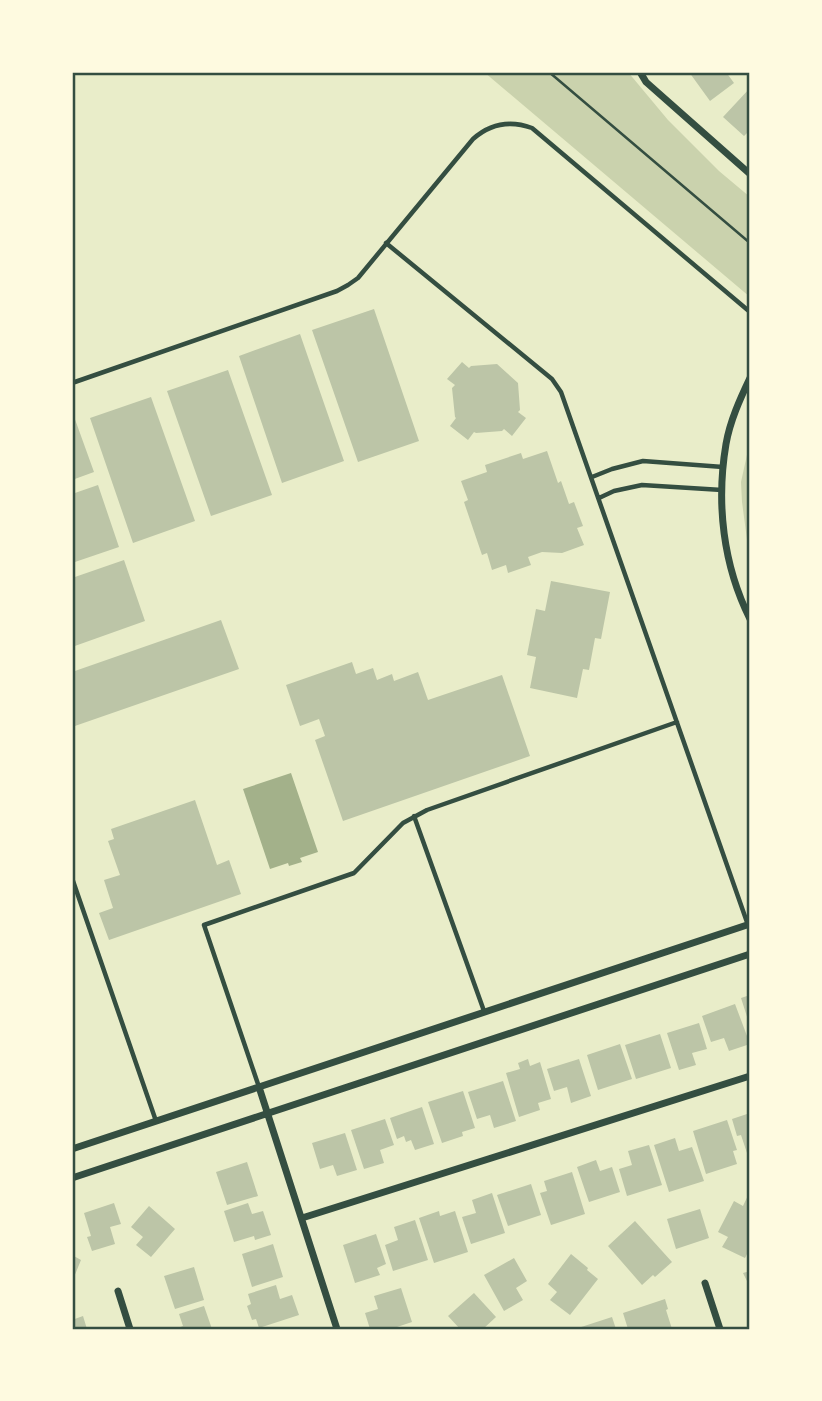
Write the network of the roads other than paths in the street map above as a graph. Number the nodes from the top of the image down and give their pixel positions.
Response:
1 (640, 72) edge
2 (750, 174) edge
3 (386, 243) junction
4 (750, 312) edge
5 (750, 378) edge
6 (72, 383) edge
7 (724, 467) junction
8 (592, 477) junction
9 (722, 489) junction
10 (599, 498) junction
11 (750, 619) edge
12 (677, 722) junction
13 (414, 816) junction
14 (72, 878) edge
15 (749, 924) edge
16 (750, 954) edge
17 (484, 1011) junction
18 (750, 1076) edge
19 (258, 1087) junction
20 (268, 1114) junction
21 (156, 1121) junction
22 (72, 1149) edge
23 (72, 1178) edge
24 (302, 1218) junction
25 (705, 1283) dead end
26 (118, 1291) dead end
27 (130, 1329) edge
28 (337, 1329) edge
29 (720, 1329) edge

1 - 2 street
3 - 4 lane
3 - 6 lane
3 - 8 lane
5 - 7 street
7 - 8 lane
7 - 9 street
8 - 10 lane
9 - 10 lane
9 - 11 street
10 - 12 lane
12 - 13 lane
12 - 15 lane
13 - 17 lane
13 - 19 lane
14 - 21 lane
15 - 17 street
16 - 20 street
17 - 19 street
18 - 24 street
19 - 20 street
19 - 21 street
20 - 23 street
20 - 24 street
21 - 22 street
24 - 28 street
25 - 29 street
26 - 27 street

